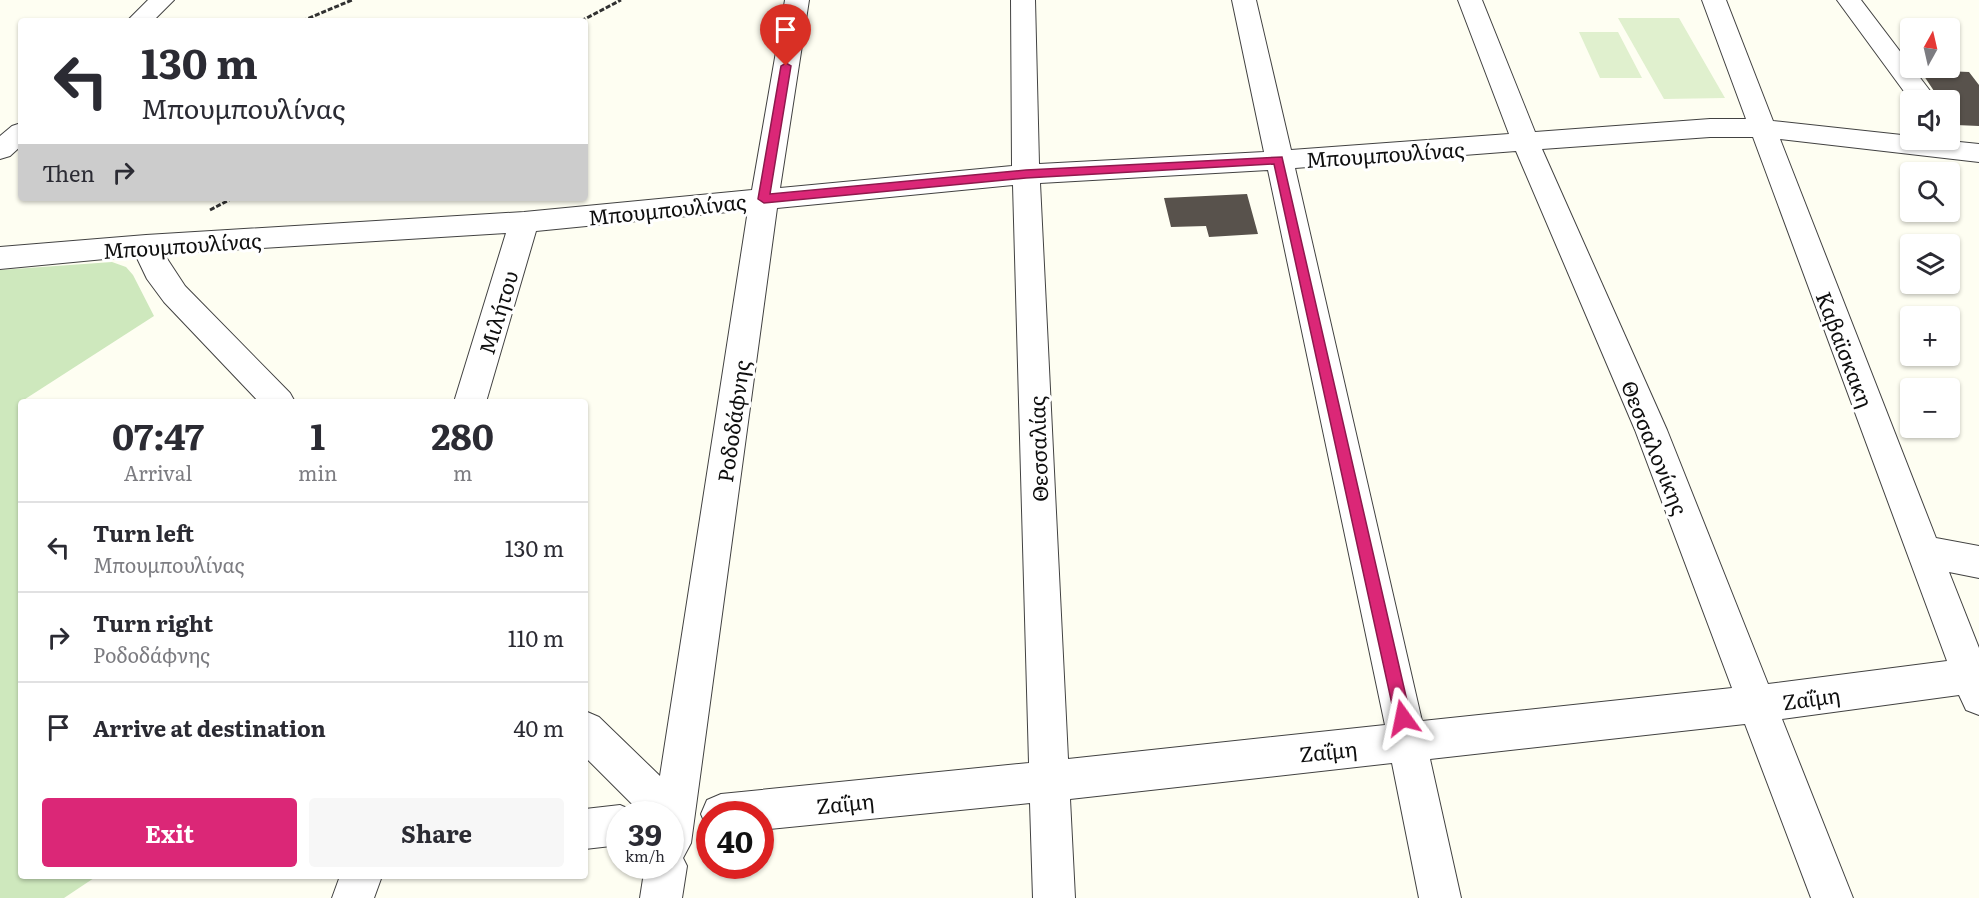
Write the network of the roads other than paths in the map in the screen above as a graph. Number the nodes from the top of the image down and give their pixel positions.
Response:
1 (162, 0) edge
2 (797, 0) edge
3 (1023, 0) edge
4 (1244, 0) edge
5 (1470, 0) edge
6 (1714, 0) edge
7 (1849, 0) edge
8 (142, 18) edge
9 (1916, 90) edge
10 (1761, 128) junction
11 (18, 135) edge
12 (1526, 143) junction
13 (1964, 146) edge
14 (0, 150) edge
15 (1278, 160) junction
16 (1026, 174) junction
17 (764, 199) junction
18 (524, 222) junction
19 (147, 245) junction
20 (0, 258) edge
21 (276, 399) edge
22 (471, 399) edge
23 (1924, 551) junction
24 (1979, 562) edge
25 (1975, 687) edge
26 (1757, 704) junction
27 (588, 733) edge
28 (1408, 741) junction
29 (1051, 781) junction
30 (658, 801) edge
31 (681, 801) edge
32 (774, 809) edge
33 (606, 827) edge
34 (588, 829) edge
35 (360, 879) edge
36 (664, 879) edge
37 (353, 898) edge
38 (661, 898) edge
39 (1054, 898) edge
40 (1440, 898) edge
41 (1832, 898) edge

1 - 8 street
2 - 17 street, Ροδοδάφνης
3 - 16 street, Θεσσαλίας
4 - 15 street
5 - 12 street, Θεσσαλονίκης
6 - 10 street, Καβαϊσκακη
7 - 9 street
10 - 12 street, Μπουμπουλίνας
10 - 13 street, Μπουμπουλίνας
10 - 23 street, Καβαϊσκακη
11 - 14 street
12 - 15 street, Μπουμπουλίνας
12 - 26 street, Θεσσαλονίκης
15 - 16 street, Μπουμπουλίνας
15 - 28 street
16 - 17 street, Μπουμπουλίνας
16 - 29 street, Θεσσαλίας
17 - 18 street, Μπουμπουλίνας
17 - 31 street, Ροδοδάφνης
18 - 19 street, Μπουμπουλίνας
18 - 22 street, Μιλήτου
19 - 20 street, Μπουμπουλίνας
19 - 21 street
23 - 24 street
23 - 25 street, Καβαϊσκακη
25 - 26 street, Ζαΐμη
26 - 28 street, Ζαΐμη
26 - 41 street, Θεσσαλονίκης
27 - 30 street
28 - 29 street, Ζαΐμη
28 - 40 street
29 - 32 street, Ζαΐμη
29 - 39 street, Θεσσαλίας
33 - 34 street
35 - 37 street
36 - 38 street

